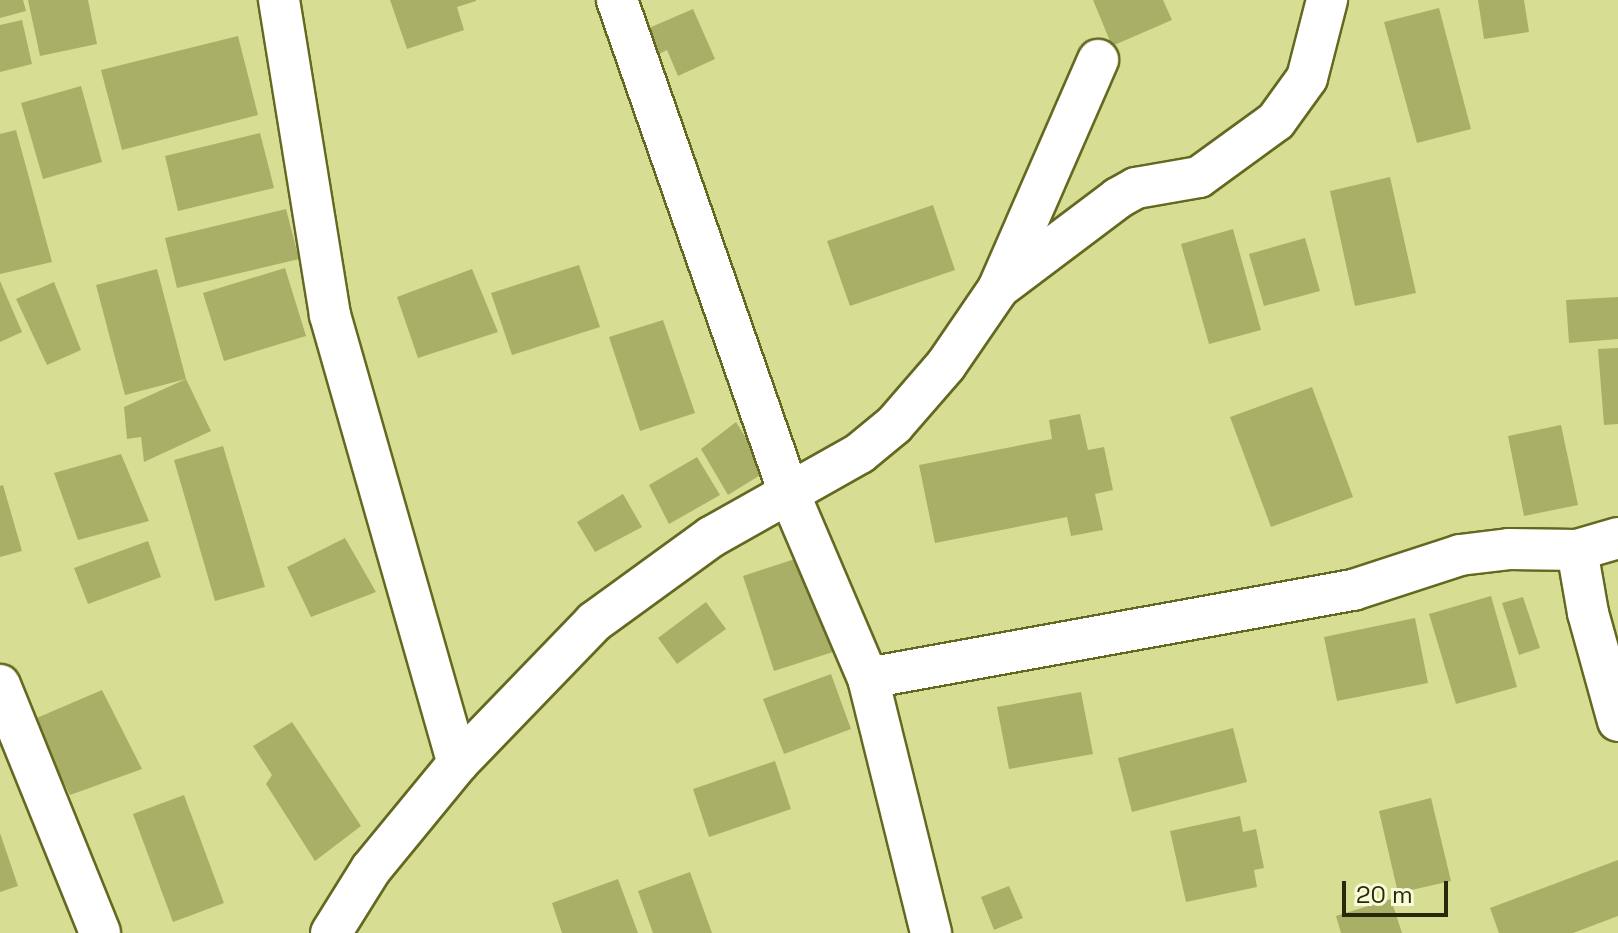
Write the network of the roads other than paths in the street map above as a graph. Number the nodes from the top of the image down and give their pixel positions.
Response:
1 (279, 0) edge
2 (617, 0) edge
3 (1327, 0) edge
4 (1098, 60) dead end
5 (998, 289) junction
6 (789, 493) junction
7 (1618, 538) edge
8 (1577, 550) junction
9 (868, 678) junction
10 (0, 685) edge
11 (1618, 721) edge
12 (458, 763) junction
13 (100, 933) edge
14 (331, 933) edge
15 (931, 933) edge

1 - 12 street
2 - 6 street
3 - 5 street
4 - 5 street
5 - 6 street
6 - 9 street
6 - 12 street
7 - 8 street
8 - 9 street
8 - 11 street
9 - 15 street
10 - 13 street
12 - 14 street

